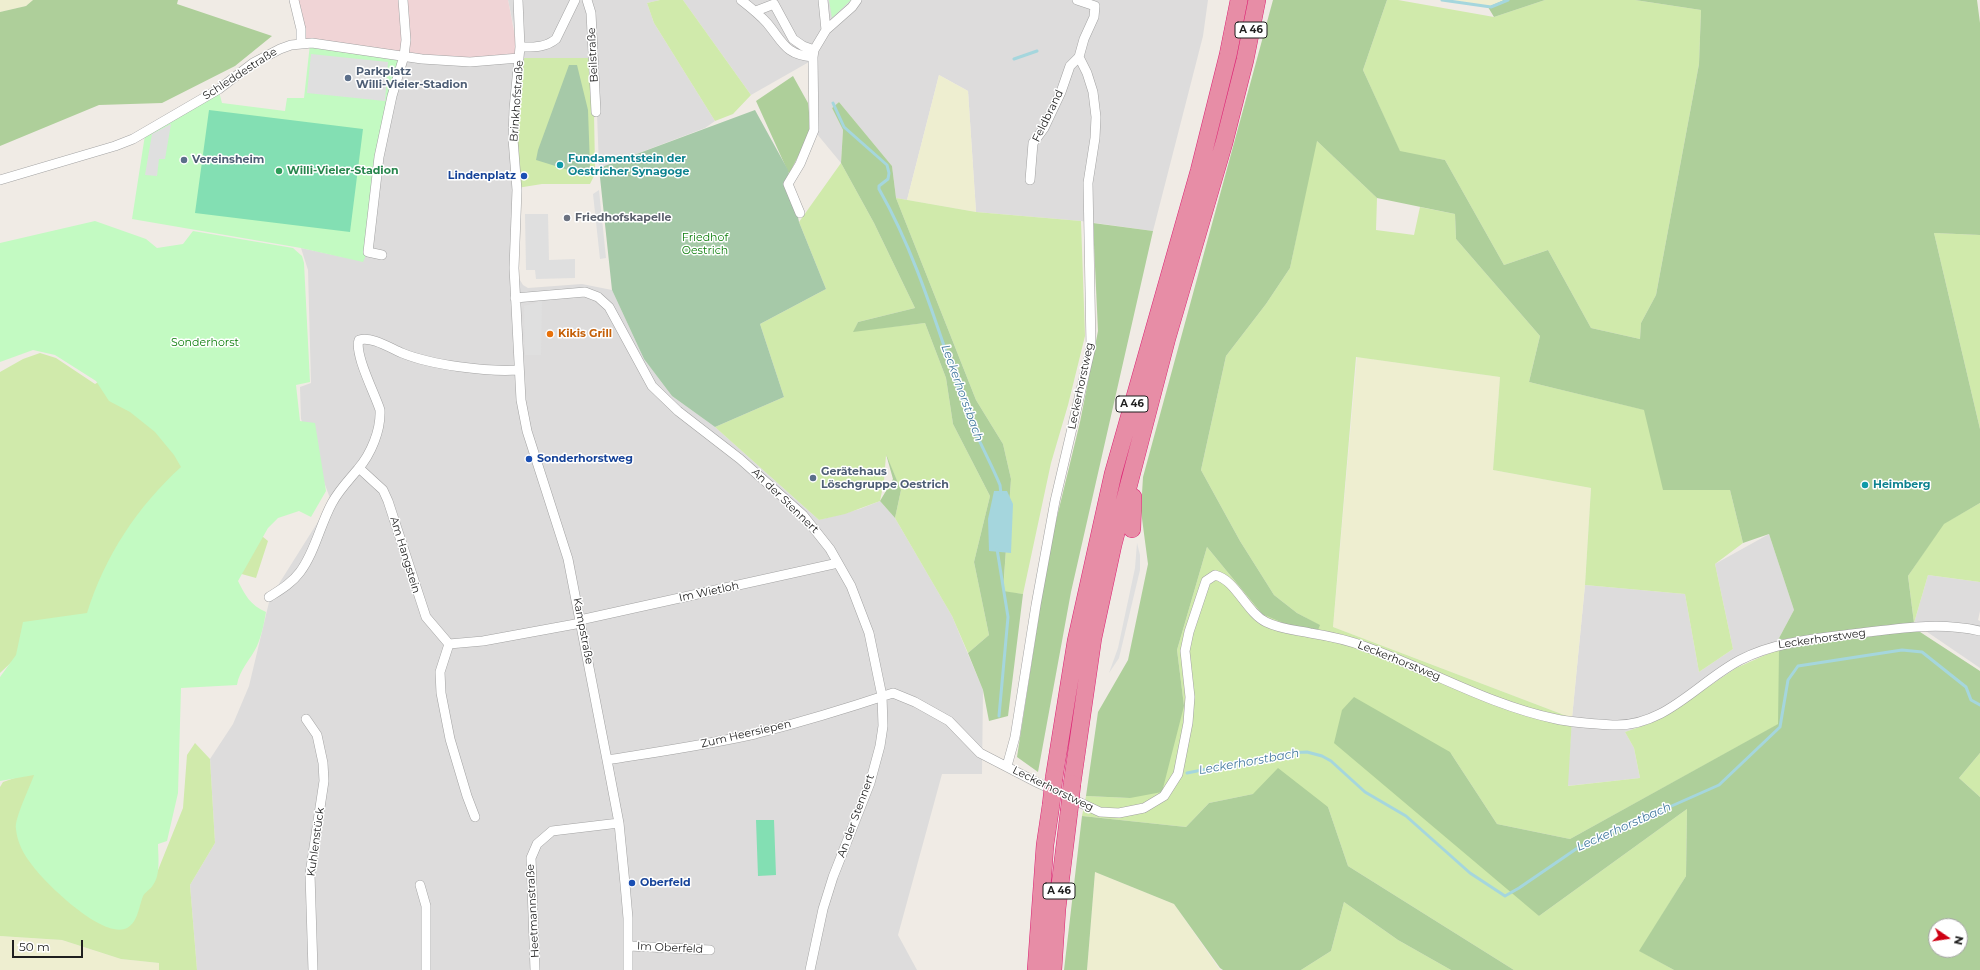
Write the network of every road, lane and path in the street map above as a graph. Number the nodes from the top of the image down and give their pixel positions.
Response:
1 (294, 0) edge
2 (404, 0) edge
3 (518, 0) edge
4 (575, 0) edge
5 (587, 0) edge
6 (741, 0) edge
7 (823, 0) edge
8 (857, 0) edge
9 (1077, 0) edge
10 (1239, 0) edge
11 (1257, 0) edge
12 (1098, 3) edge
13 (756, 11) junction
14 (826, 30) junction
15 (301, 43) junction
16 (520, 46) junction
17 (404, 56) junction
18 (814, 57) junction
19 (1079, 57) junction
20 (519, 58) junction
21 (596, 112) dead end
22 (0, 180) edge
23 (1030, 180) dead end
24 (800, 213) dead end
25 (382, 255) dead end
26 (515, 298) junction
27 (518, 370) junction
28 (1141, 435) junction
29 (359, 468) junction
30 (1132, 529) dead end
31 (838, 563) junction
32 (269, 597) dead end
33 (580, 622) junction
34 (1980, 631) edge
35 (449, 644) junction
36 (882, 696) junction
37 (1094, 697) dead end
38 (306, 719) dead end
39 (1078, 741) junction
40 (607, 760) junction
41 (1007, 766) junction
42 (475, 817) dead end
43 (619, 824) junction
44 (1045, 845) junction
45 (420, 885) dead end
46 (1032, 890) dead end
47 (629, 946) junction
48 (710, 950) dead end
49 (313, 970) edge
50 (426, 970) edge
51 (535, 970) edge
52 (628, 970) edge
53 (810, 970) edge
54 (1036, 970) edge
55 (1053, 970) edge

1 - 15 street
2 - 17 street
3 - 16 street, Brinkhofstraße
4 - 16 street
5 - 21 street, Beilstraße
6 - 13 street
7 - 14 street
8 - 14 street
9 - 12 street
10 - 44 highway, A 46, bridge
11 - 28 highway, A 46
12 - 19 street
13 - 18 street
13 - 18 street
14 - 18 street
15 - 17 street, Schleddestraße
15 - 22 street, Schleddestraße
16 - 20 street, Brinkhofstraße
17 - 20 street, Schleddestraße
17 - 25 street
18 - 24 street
19 - 23 street, Feldbrand
19 - 41 street, Leckerhorstweg
20 - 26 street, Brinkhofstraße
26 - 27 street, Kampstraße
26 - 31 street, An der Stennert
27 - 29 street
27 - 33 street, Kampstraße
28 - 30 highway
28 - 39 highway, A 46
29 - 32 street
29 - 35 street, Am Hangstein
31 - 33 street, Im Wietloh
31 - 36 street, An der Stennert
33 - 35 street
33 - 40 street, Kampstraße
34 - 41 street, Leckerhorstweg
35 - 42 street
36 - 40 street, Zum Heersiepen
36 - 41 street, Leckerhorstweg
36 - 53 street, An der Stennert
37 - 39 highway
38 - 49 street, Kuhlenstück
39 - 55 highway, A 46, bridge
40 - 43 street, Kampstraße
43 - 47 street, Kampstraße
43 - 51 street, Heetmannstraße
44 - 46 highway
44 - 54 highway, A 46
45 - 50 street
47 - 48 street, Im Oberfeld
47 - 52 street, Kampstraße

